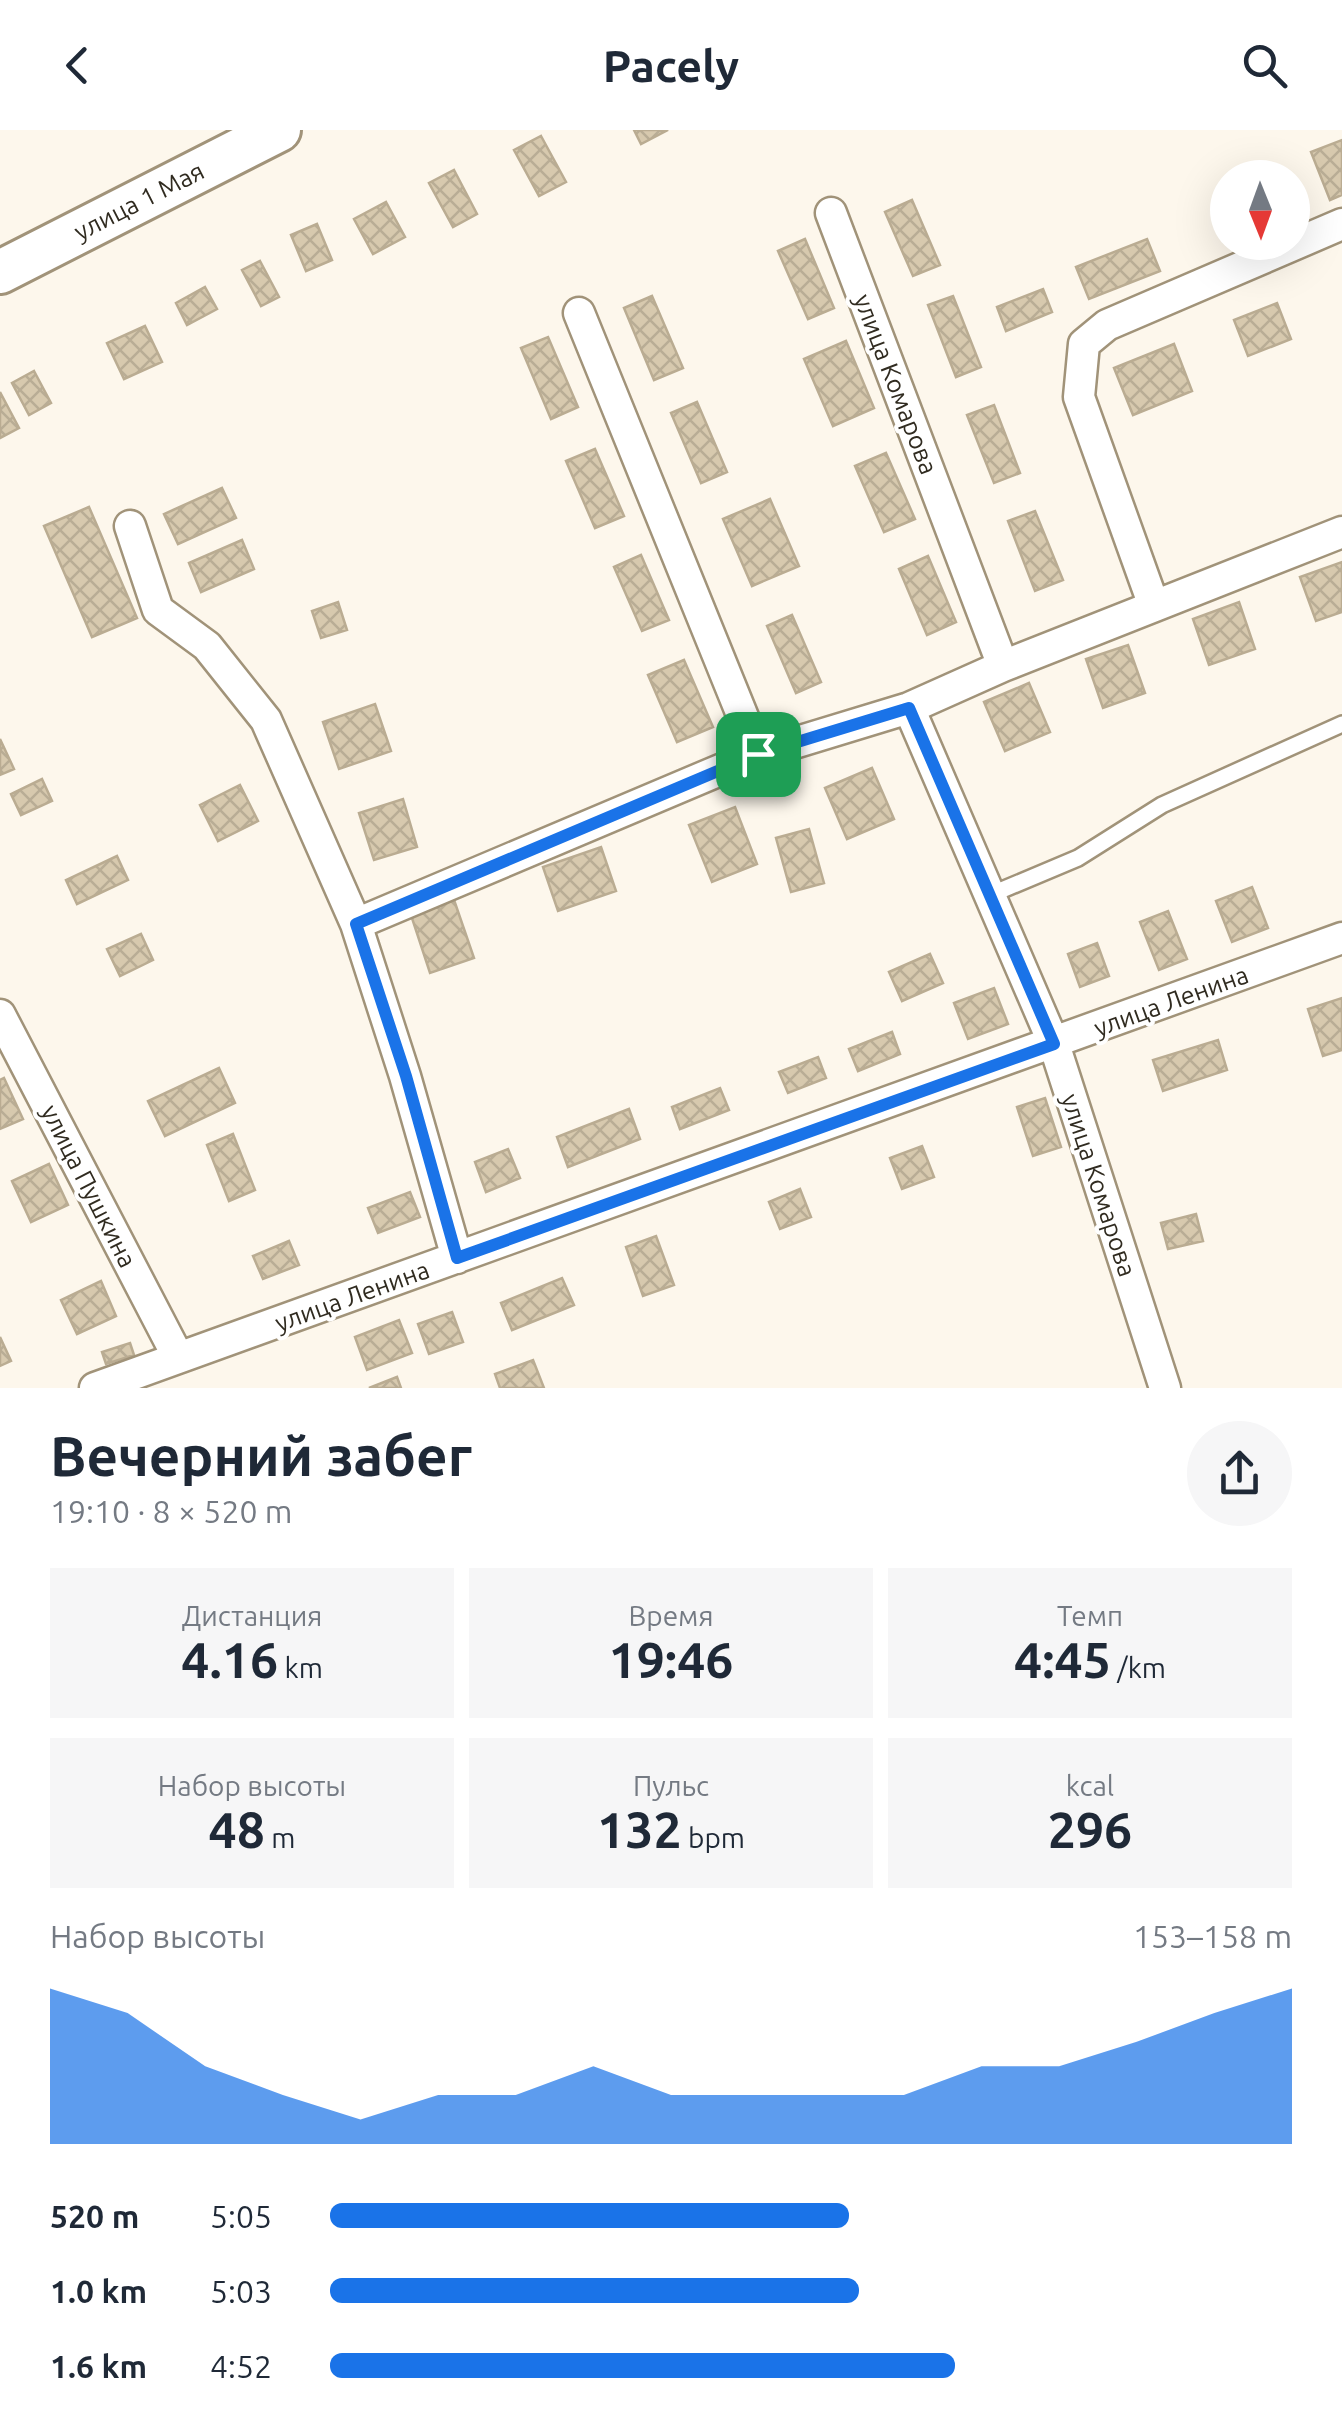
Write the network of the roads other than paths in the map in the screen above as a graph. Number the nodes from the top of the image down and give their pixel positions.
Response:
1 (278, 130) edge
2 (832, 213) dead end
3 (1342, 224) edge
4 (4, 261) edge
5 (579, 313) dead end
6 (130, 526) dead end
7 (1342, 532) edge
8 (1154, 606) junction
9 (1004, 666) junction
10 (909, 708) junction
11 (1342, 724) edge
12 (758, 754) junction
13 (990, 895) junction
14 (356, 924) junction
15 (1342, 938) edge
16 (0, 1014) edge
17 (1054, 1044) junction
18 (457, 1258) junction
19 (178, 1358) junction
20 (152, 1378) edge
21 (96, 1388) edge
22 (1165, 1388) edge

1 - 4 main road, улица 1 Мая
2 - 9 street, улица Комарова
3 - 8 street
5 - 12 street
6 - 14 street
7 - 8 street
8 - 9 street
9 - 10 street
10 - 12 street
10 - 13 street, улица Комарова
11 - 13 lane
12 - 14 street
13 - 17 street, улица Комарова
14 - 18 street
15 - 17 street, улица Ленина
16 - 19 street, улица Пушкина
17 - 18 street, улица Ленина
17 - 22 street, улица Комарова
18 - 19 street, улица Ленина
19 - 20 street, улица Ленина
20 - 21 street, улица Ленина

